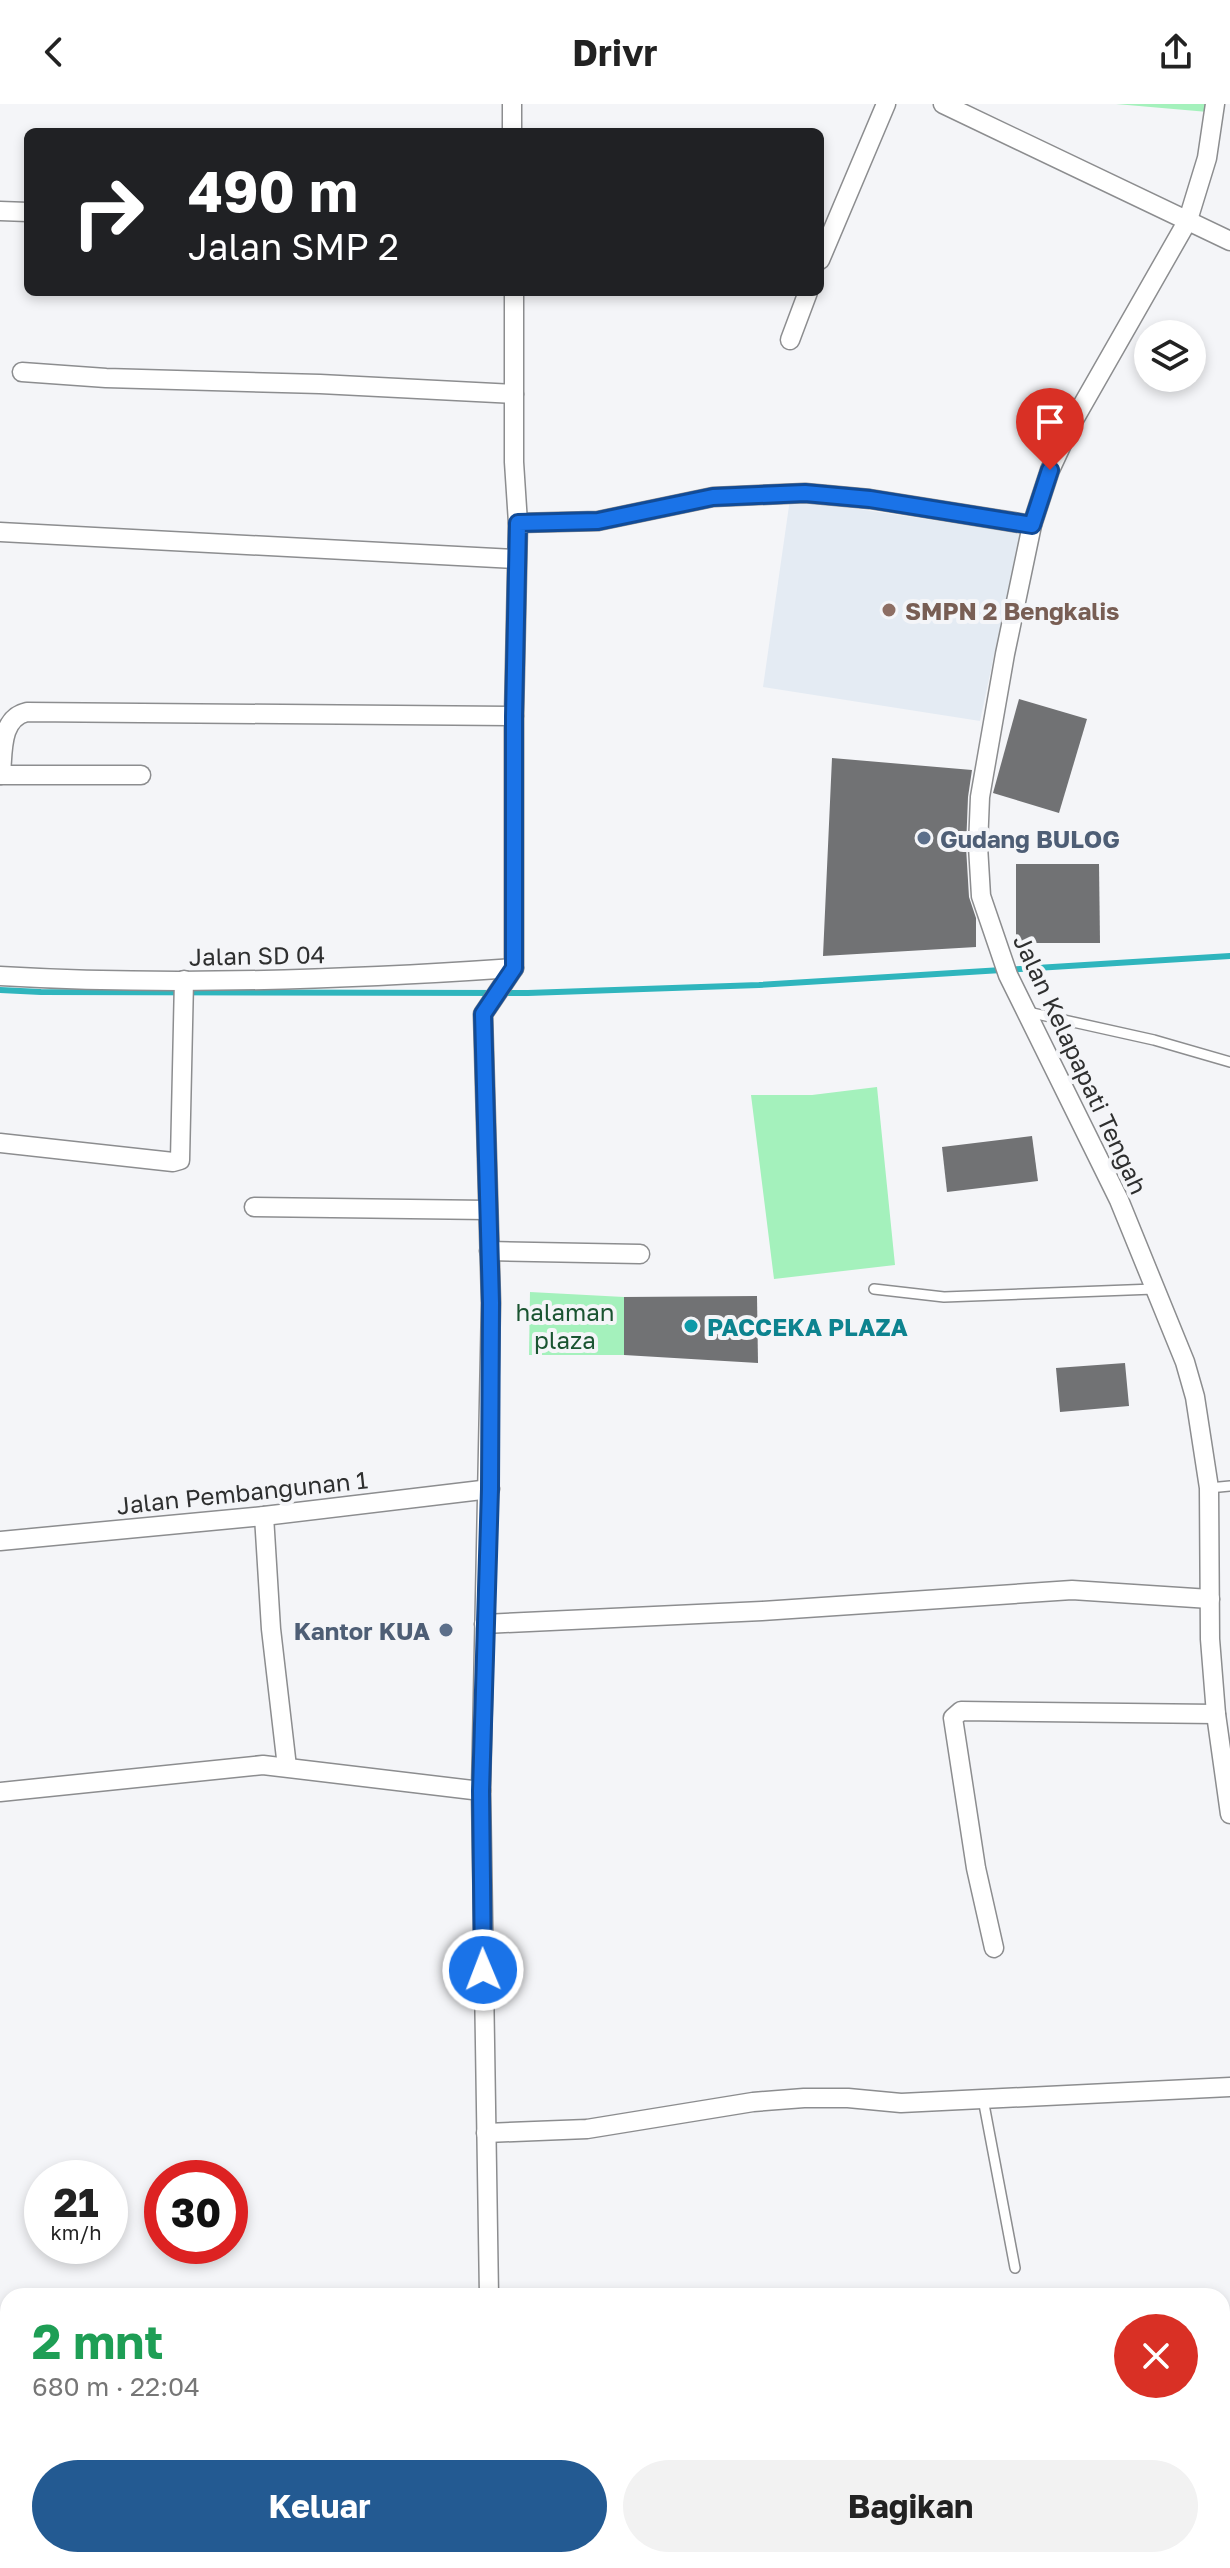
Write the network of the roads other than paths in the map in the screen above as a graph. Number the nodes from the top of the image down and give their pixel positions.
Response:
1 (512, 104) edge
2 (886, 104) edge
3 (943, 104) edge
4 (1215, 104) edge
5 (512, 128) edge
6 (0, 211) edge
7 (24, 212) edge
8 (1188, 220) junction
9 (1230, 241) edge
10 (824, 251) edge
11 (514, 296) edge
12 (806, 296) edge
13 (790, 340) dead end
14 (22, 372) dead end
15 (514, 394) junction
16 (518, 523) junction
17 (1032, 525) junction
18 (0, 532) edge
19 (516, 559) junction
20 (514, 716) junction
21 (0, 775) edge
22 (141, 775) dead end
23 (514, 969) junction
24 (0, 976) edge
25 (184, 988) junction
26 (1028, 1012) junction
27 (1230, 1062) edge
28 (0, 1143) edge
29 (254, 1207) dead end
30 (488, 1210) junction
31 (489, 1251) junction
32 (640, 1254) dead end
33 (874, 1289) dead end
34 (1154, 1289) junction
35 (1230, 1486) edge
36 (1209, 1488) junction
37 (490, 1489) junction
38 (264, 1516) junction
39 (0, 1541) edge
40 (1210, 1599) junction
41 (484, 1624) junction
42 (1210, 1639) junction
43 (1230, 1640) edge
44 (1216, 1714) junction
45 (287, 1767) junction
46 (481, 1791) junction
47 (0, 1792) edge
48 (1230, 1814) edge
49 (994, 1948) dead end
50 (1230, 2087) edge
51 (983, 2099) junction
52 (486, 2133) junction
53 (1015, 2268) dead end
54 (489, 2288) edge

1 - 5 street
2 - 10 street
3 - 8 street
4 - 8 street, Jalan Kelapapati Tengah
6 - 7 street
8 - 9 street
8 - 17 street, Jalan Kelapapati Tengah
11 - 15 street
12 - 13 street
14 - 15 street
15 - 16 street
16 - 17 street
16 - 19 street
17 - 26 street, Jalan Kelapapati Tengah
18 - 19 street
19 - 20 street
20 - 21 street
20 - 23 street
21 - 22 street
23 - 25 street, Jalan SD 04
23 - 30 street
24 - 25 street, Jalan SD 04
25 - 28 street
26 - 27 lane
26 - 34 street, Jalan Kelapapati Tengah
29 - 30 street
30 - 31 street
31 - 32 street
31 - 37 street
33 - 34 lane
34 - 36 street, Jalan Kelapapati Tengah
35 - 36 lane
36 - 40 street, Jalan Kelapapati Tengah
37 - 38 street, Jalan Pembangunan 1
37 - 41 street
38 - 39 street, Jalan Pembangunan 1
38 - 45 street
40 - 41 street
40 - 42 street, Jalan Kelapapati Tengah
41 - 46 street
42 - 43 street
42 - 44 street, Jalan Kelapapati Tengah
44 - 48 street, Jalan Kelapapati Tengah
44 - 49 street
45 - 46 street
45 - 47 street
46 - 52 street
50 - 51 street
51 - 52 street
51 - 53 lane
52 - 54 street

